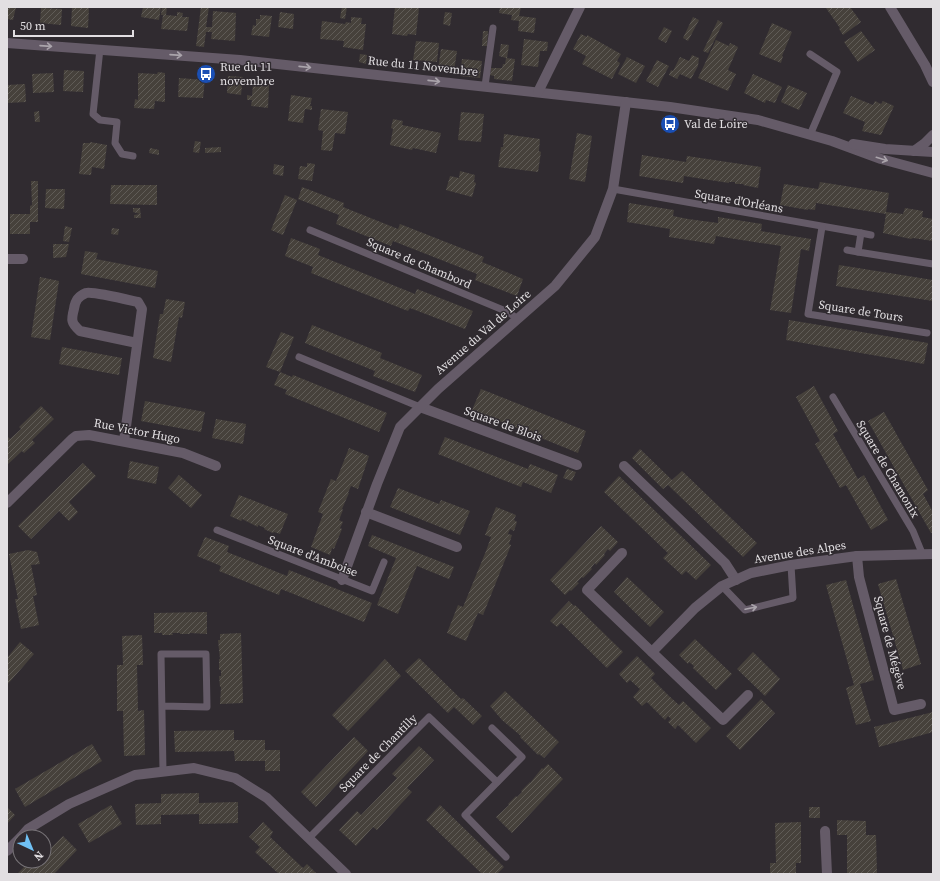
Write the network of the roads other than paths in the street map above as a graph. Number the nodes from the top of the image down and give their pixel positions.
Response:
1 (580, 7) edge
2 (890, 7) edge
3 (493, 28) dead end
4 (7, 43) edge
5 (100, 49) junction
6 (810, 54) dead end
7 (933, 82) edge
8 (485, 86) junction
9 (538, 92) junction
10 (626, 102) junction
11 (810, 135) junction
12 (933, 135) edge
13 (832, 141) junction
14 (914, 151) junction
15 (933, 152) edge
16 (133, 156) dead end
17 (933, 173) edge
18 (613, 189) junction
19 (822, 227) junction
20 (310, 230) dead end
21 (861, 234) junction
22 (871, 235) dead end
23 (847, 250) dead end
24 (858, 252) junction
25 (23, 258) dead end
26 (7, 259) edge
27 (933, 264) edge
28 (518, 319) junction
29 (927, 333) dead end
30 (137, 343) junction
31 (299, 357) dead end
32 (833, 398) dead end
33 (420, 407) junction
34 (124, 441) junction
35 (577, 465) dead end
36 (216, 466) dead end
37 (624, 466) dead end
38 (7, 503) edge
39 (366, 512) junction
40 (216, 530) dead end
41 (457, 547) dead end
42 (622, 552) dead end
43 (922, 553) junction
44 (933, 554) edge
45 (857, 556) junction
46 (384, 562) dead end
47 (791, 565) junction
48 (342, 580) junction
49 (736, 580) junction
50 (722, 586) junction
51 (652, 652) junction
52 (748, 695) dead end
53 (921, 704) dead end
54 (162, 706) junction
55 (492, 728) dead end
56 (163, 772) junction
57 (497, 782) junction
58 (28, 829) edge
59 (825, 831) dead end
60 (309, 838) junction
61 (506, 857) dead end
62 (346, 874) edge
63 (827, 874) edge

1 - 9 street
2 - 7 street
3 - 8 lane
4 -> 5 street, Rue du 11 Novembre
5 -> 8 street, Rue du 11 Novembre
5 - 16 lane
6 - 11 lane
8 - 9 street, Rue du 11 Novembre
9 - 10 street, Rue du 11 Novembre
10 - 11 street, Rue du 11 Novembre
10 - 18 street, Avenue du Val de Loire
11 - 13 street, Rue du 11 Novembre
12 - 14 street
13 - 14 street, Rue du 11 Novembre
13 -> 17 street, Rue du 11 Novembre
14 - 15 street, Rue du 11 Novembre
18 - 19 lane, Square d'Orléans
18 - 28 street, Avenue du Val de Loire
19 - 21 lane, Square d'Orléans
19 - 29 lane, Square de Tours
20 - 28 lane, Square de Chambord
21 - 22 lane, Square d'Orléans
21 - 24 lane
23 - 24 lane
24 - 27 lane
25 - 26 street
28 - 33 street, Avenue du Val de Loire
30 - 30 street
30 - 34 street
31 - 33 lane
32 - 43 lane, Square de Chamonix
33 - 35 street, Square de Blois
33 - 39 street, Avenue du Val de Loire
34 - 36 street, Rue Victor Hugo
34 - 38 street, Rue Victor Hugo
37 - 49 street
39 - 41 street
39 - 48 street, Avenue du Val de Loire
40 - 48 lane, Square d'Amboise
42 - 51 street
43 - 44 street, Avenue des Alpes
43 - 45 street, Avenue des Alpes
45 - 47 street, Avenue des Alpes
45 - 53 street, Square de Mégève
46 - 48 lane, Square d'Amboise
47 - 49 street, Avenue des Alpes
50 -> 47 lane
49 - 50 street, Avenue des Alpes
50 - 51 street, Avenue des Alpes
51 - 52 street
54 - 54 lane
54 - 56 lane
55 - 57 lane
56 - 58 street
56 - 60 street
57 - 60 lane, Square de Chantilly
57 - 61 lane
59 - 63 street
60 - 62 street

